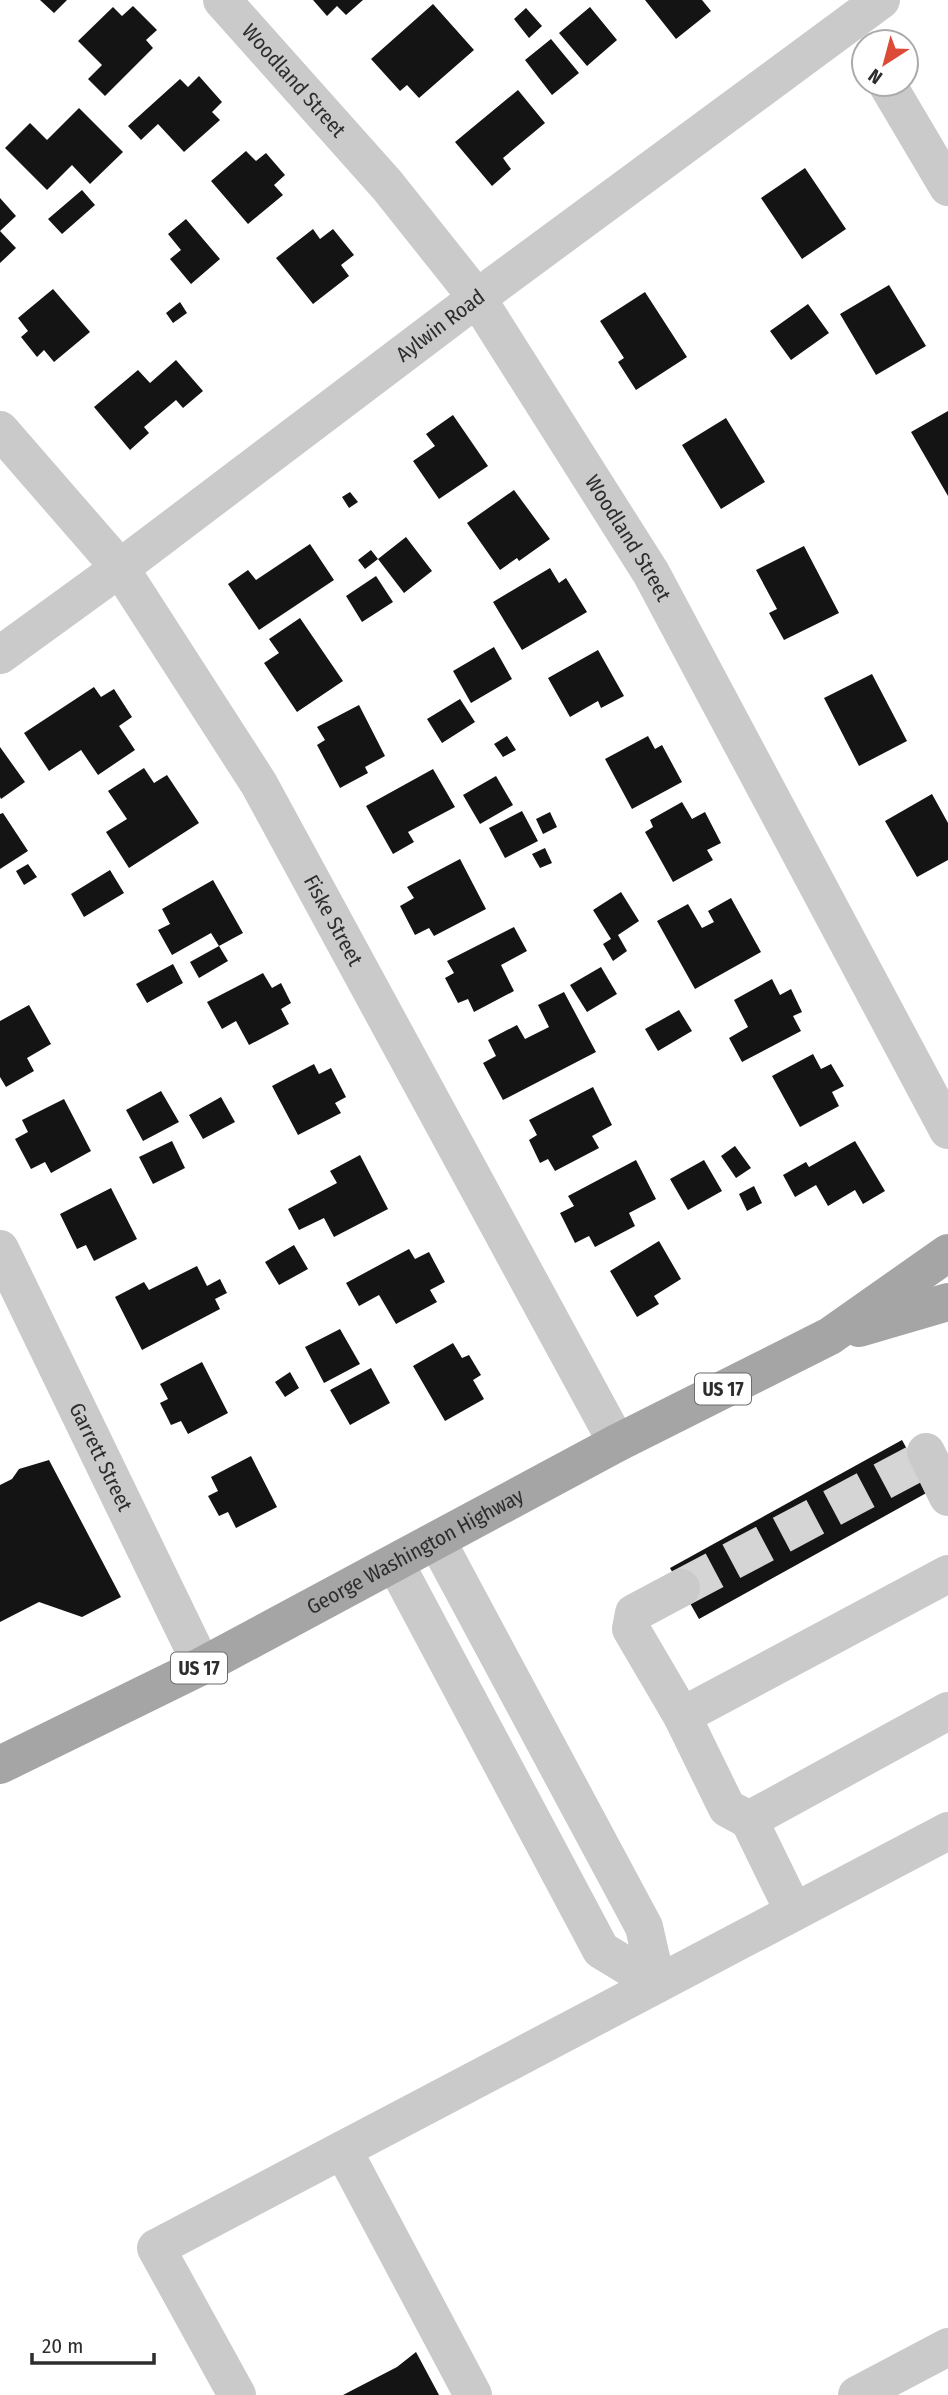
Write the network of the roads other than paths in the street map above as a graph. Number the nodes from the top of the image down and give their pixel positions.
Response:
1 (222, 0) edge
2 (881, 0) edge
3 (849, 23) edge
4 (895, 98) edge
5 (948, 187) edge
6 (477, 298) junction
7 (0, 430) edge
8 (120, 568) junction
9 (0, 655) edge
10 (943, 1111) edge
11 (0, 1249) edge
12 (948, 1253) edge
13 (948, 1302) edge
14 (830, 1336) junction
15 (617, 1443) junction
16 (930, 1452) edge
17 (948, 1497) edge
18 (437, 1541) junction
19 (395, 1563) junction
20 (948, 1574) edge
21 (681, 1588) tunnel mouth
22 (202, 1666) junction
23 (948, 1711) edge
24 (682, 1716) junction
25 (0, 1765) edge
26 (749, 1820) junction
27 (948, 1831) edge
28 (794, 1912) junction
29 (657, 1984) junction
30 (343, 2150) junction
31 (948, 2347) edge
32 (237, 2395) edge
33 (473, 2395) edge
34 (856, 2395) edge

1 - 6 street, Woodland Street
2 - 3 street, Aylwin Road
3 - 6 street, Aylwin Road
4 - 5 street
6 - 8 street, Aylwin Road
6 - 10 street, Woodland Street
7 - 8 street, Fiske Street
8 - 9 street, Aylwin Road
8 - 15 street, Fiske Street
11 - 22 street, Garrett Street
12 - 14 main road, George Washington Highway / US 17
13 - 14 main road, George Washington Highway / US 17
14 - 15 main road, George Washington Highway / US 17
15 - 18 main road, George Washington Highway / US 17
16 - 17 street
18 - 19 main road, George Washington Highway / US 17
18 - 29 street
19 - 22 main road, George Washington Highway / US 17
19 - 29 street
20 - 24 street
21 - 24 street
22 - 25 main road, George Washington Highway / US 17
23 - 26 street
24 - 26 street
26 - 28 street
27 - 28 street
28 - 29 street
29 - 30 street
30 - 32 street
30 - 33 street
31 - 34 street

